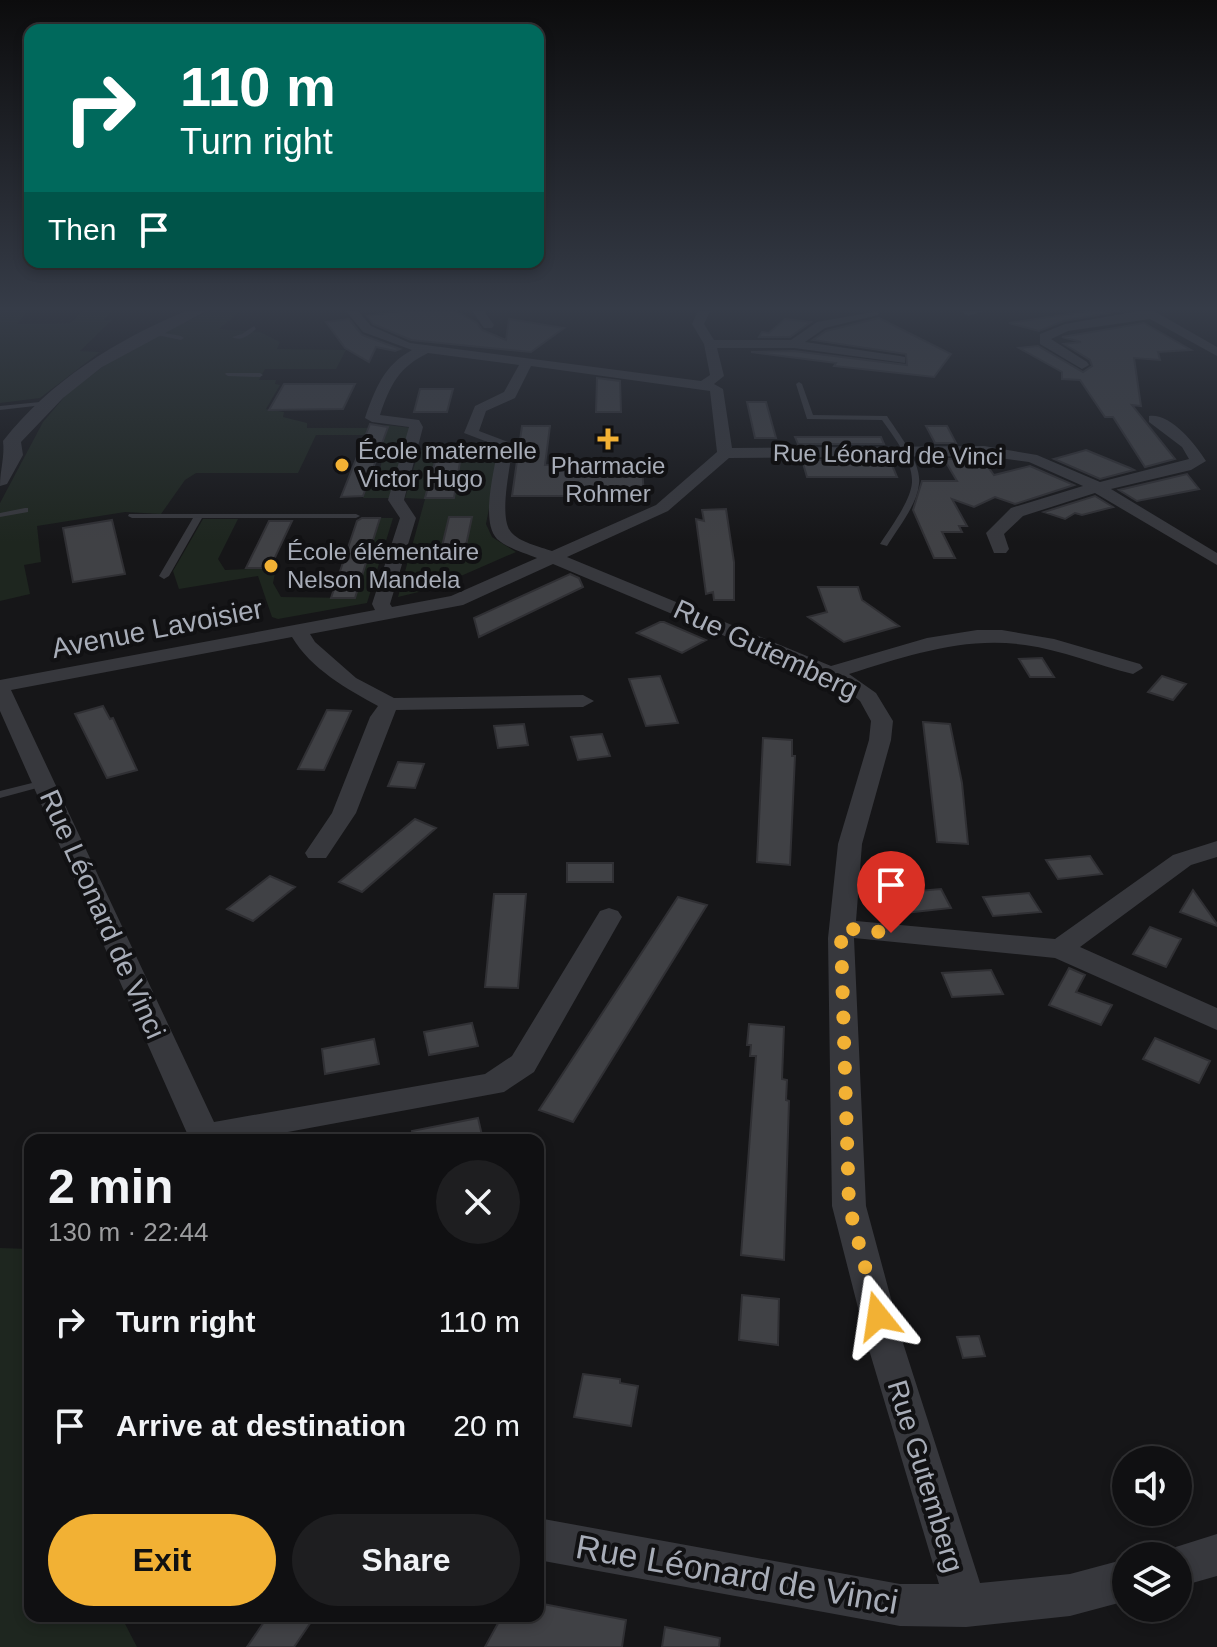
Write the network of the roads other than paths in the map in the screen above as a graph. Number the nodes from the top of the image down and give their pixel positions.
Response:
1 (64, 388) edge
2 (383, 388) edge
3 (514, 388) edge
4 (713, 388) edge
5 (800, 388) edge
6 (50, 403) junction
7 (0, 408) edge
8 (1154, 419) dead end
9 (6, 442) edge
10 (904, 452) junction
11 (725, 453) junction
12 (0, 480) edge
13 (1098, 489) junction
14 (25, 510) dead end
15 (0, 515) edge
16 (132, 516) dead end
17 (199, 516) junction
18 (356, 516) dead end
19 (884, 544) dead end
20 (1000, 549) dead end
21 (553, 558) junction
22 (1217, 560) edge
23 (164, 576) dead end
24 (387, 614) junction
25 (298, 631) junction
26 (1133, 668) dead end
27 (830, 673) junction
28 (0, 687) edge
29 (583, 701) dead end
30 (390, 704) junction
31 (44, 783) junction
32 (0, 795) edge
33 (1217, 849) edge
34 (317, 853) dead end
35 (609, 917) dead end
36 (842, 928) junction
37 (1060, 949) junction
38 (1217, 1020) edge
39 (203, 1134) edge
40 (222, 1134) edge
41 (544, 1540) edge
42 (1217, 1555) edge
43 (1192, 1562) edge
44 (1112, 1584) edge
45 (966, 1606) junction

1 - 6 street
2 - 24 street
3 - 21 street, Rue Gutemberg
4 - 11 street
5 - 10 lane
6 - 7 lane
6 - 9 street
8 - 13 street
9 - 12 street
10 - 11 street, Rue Léonard de Vinci
10 - 13 street, Rue Léonard de Vinci
10 - 19 lane
11 - 21 street, Avenue Lavoisier
13 - 20 street
13 - 22 street, Rue Léonard de Vinci
14 - 15 lane
16 - 17 lane
17 - 18 lane
17 - 23 lane
21 - 24 street, Avenue Lavoisier
21 - 27 street, Rue Gutemberg
24 - 25 street, Avenue Lavoisier
25 - 28 street, Avenue Lavoisier
25 - 30 street
26 - 27 street
27 - 36 street, Rue Gutemberg
28 - 31 street, Rue Léonard de Vinci
29 - 30 street
30 - 34 street
31 - 32 lane
31 - 39 street, Rue Léonard de Vinci
33 - 37 street
35 - 40 street
36 - 37 street
36 - 45 street, Rue Gutemberg
37 - 38 street
41 - 45 street, Rue Léonard de Vinci
42 - 43 street
44 - 45 street, Rue Léonard de Vinci

